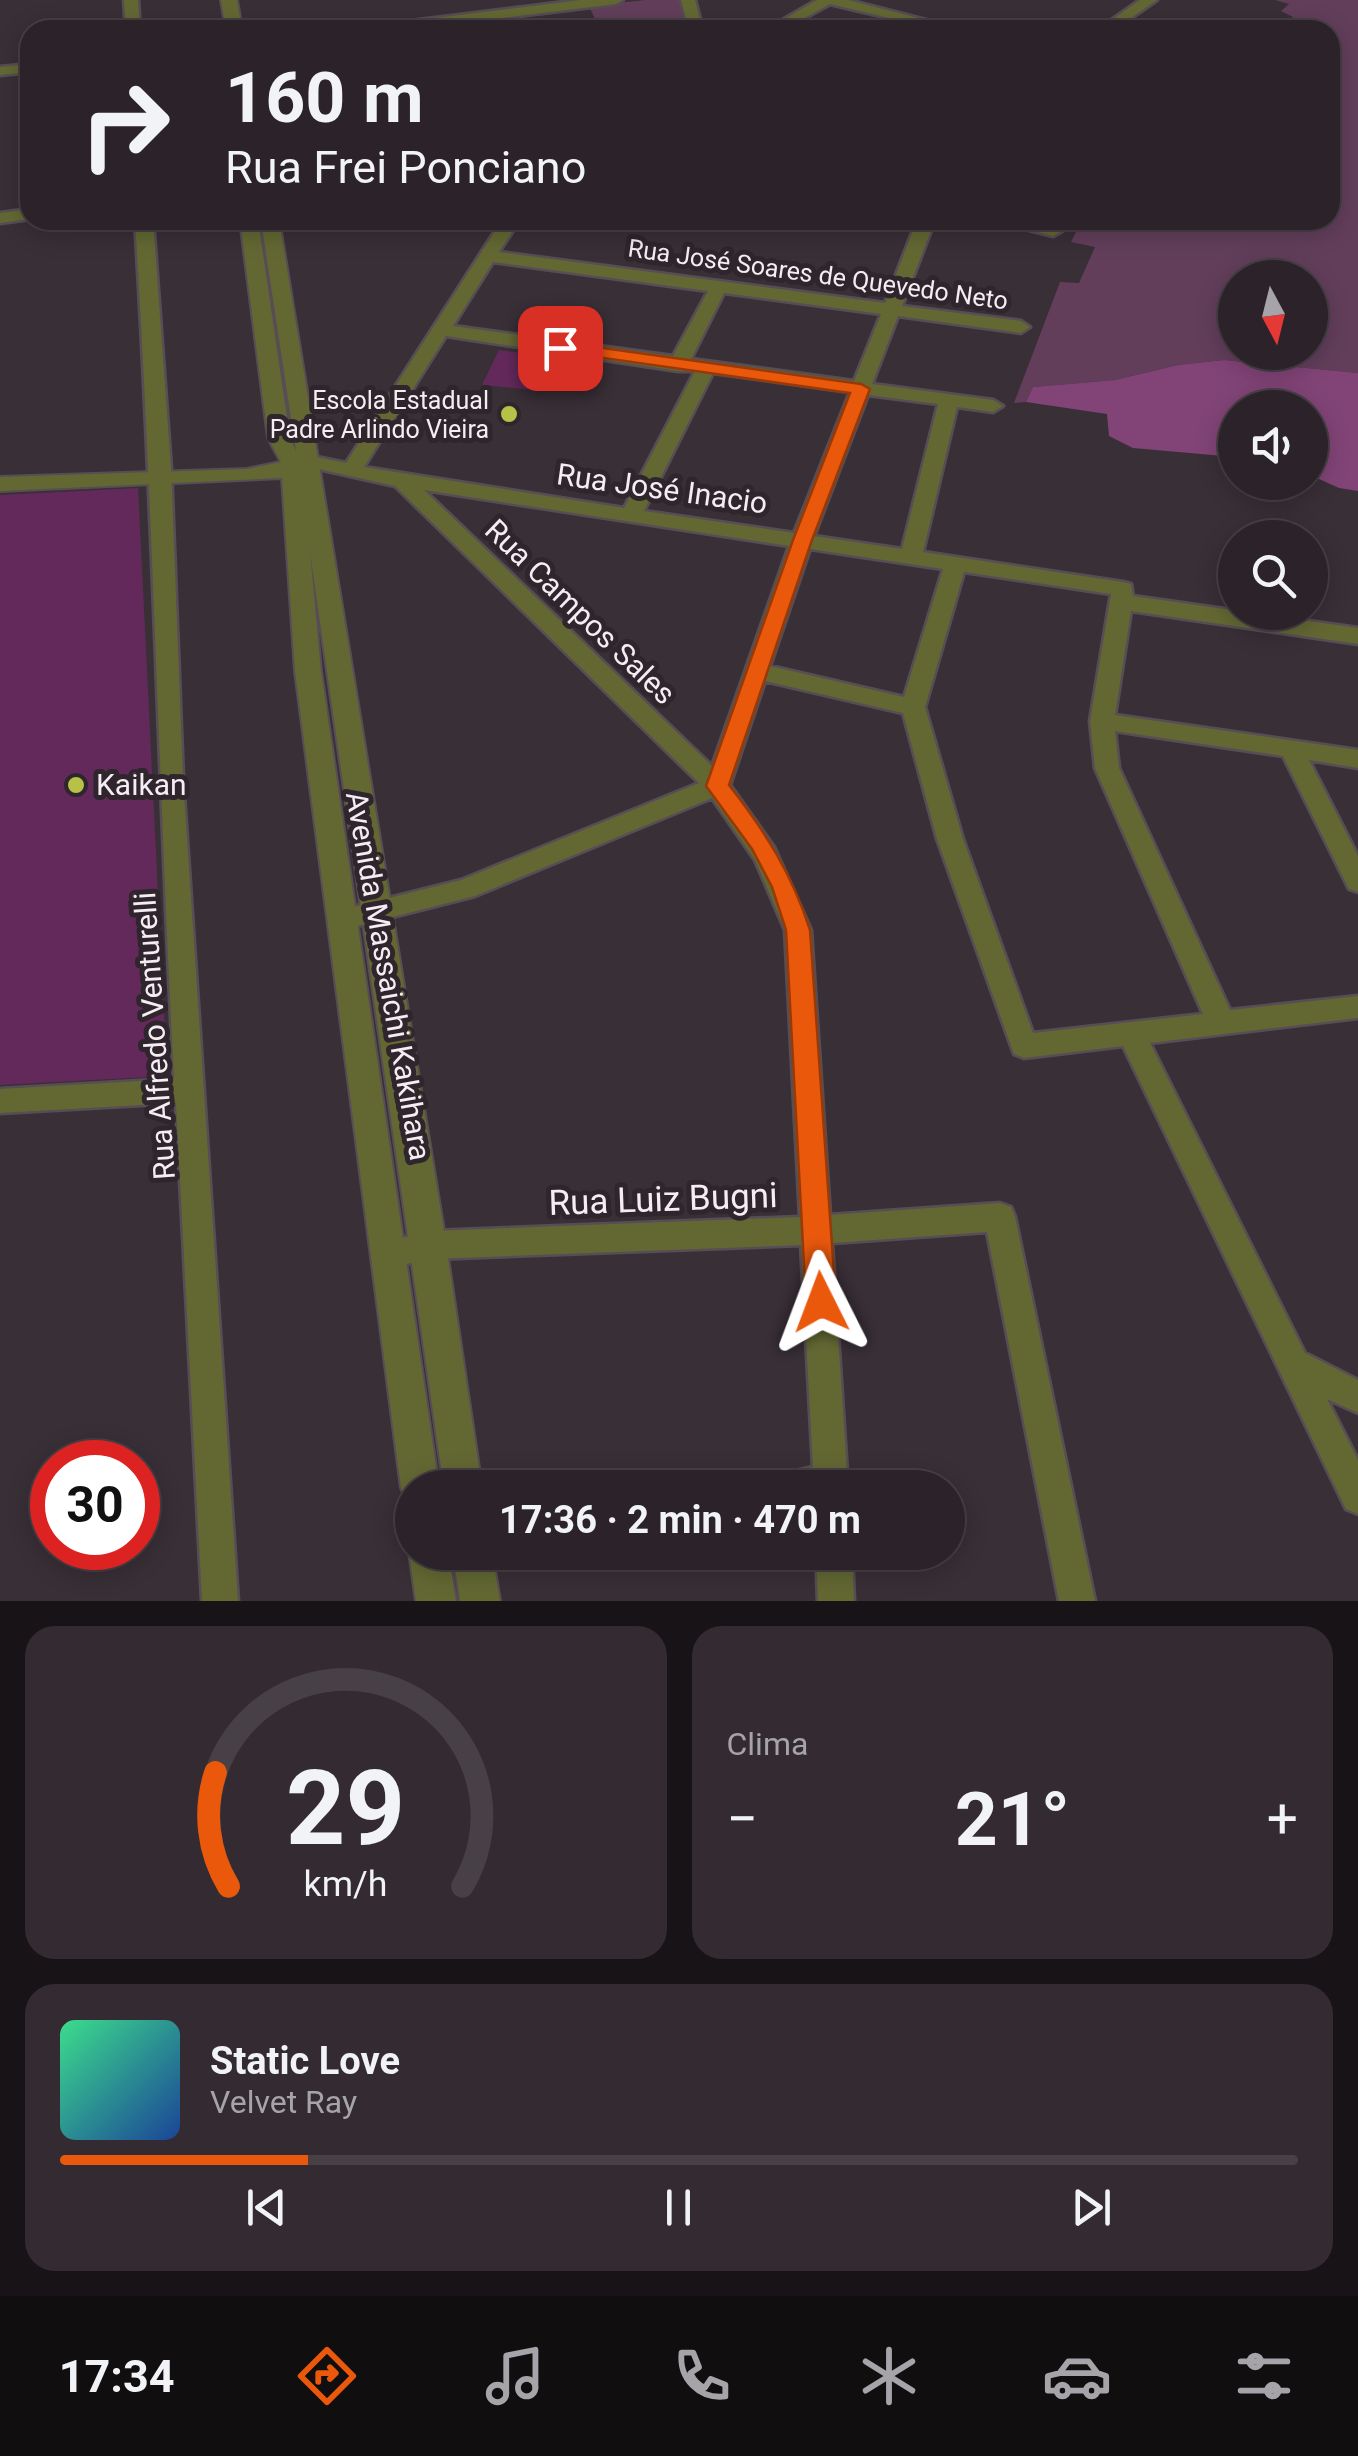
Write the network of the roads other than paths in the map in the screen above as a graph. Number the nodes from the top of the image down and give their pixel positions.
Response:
1 (616, 0) edge
2 (829, 0) edge
3 (1150, 0) edge
4 (580, 2) edge
5 (511, 20) edge
6 (790, 20) edge
7 (915, 20) edge
8 (1119, 20) edge
9 (145, 230) edge
10 (250, 230) edge
11 (271, 230) edge
12 (505, 230) edge
13 (922, 230) edge
14 (1047, 230) edge
15 (1052, 231) dead end
16 (488, 256) junction
17 (719, 286) junction
18 (894, 308) junction
19 (1021, 327) dead end
20 (442, 330) junction
21 (678, 365) junction
22 (705, 369) junction
23 (861, 389) junction
24 (949, 399) junction
25 (992, 406) dead end
26 (298, 462) junction
27 (350, 472) junction
28 (0, 473) edge
29 (162, 473) junction
30 (402, 482) junction
31 (0, 484) edge
32 (631, 514) junction
33 (802, 540) junction
34 (912, 558) junction
35 (956, 566) junction
36 (1122, 596) junction
37 (1358, 636) edge
38 (760, 672) junction
39 (914, 707) junction
40 (1102, 722) junction
41 (1292, 750) junction
42 (1358, 759) edge
43 (717, 786) junction
44 (1358, 882) edge
45 (379, 913) junction
46 (345, 918) junction
47 (1358, 1008) edge
48 (1221, 1022) junction
49 (1130, 1031) junction
50 (191, 1090) junction
51 (0, 1101) edge
52 (817, 1230) junction
53 (432, 1245) junction
54 (390, 1253) junction
55 (1296, 1365) junction
56 (1358, 1397) edge
57 (418, 1470) edge
58 (461, 1470) edge
59 (829, 1470) edge
60 (1358, 1497) edge
61 (431, 1570) edge
62 (475, 1570) edge
63 (835, 1570) edge
64 (220, 1601) edge
65 (436, 1601) edge
66 (480, 1601) edge
67 (836, 1601) edge
68 (1077, 1601) edge

1 - 4 street
2 - 6 street
2 - 7 street
3 - 8 street
4 - 5 street
9 - 29 street, Rua Alfredo Venturelli
10 - 26 street, Avenida Massaichi Kakihara
11 - 26 street, Avenida Massaichi Kakihara
12 - 16 street
13 - 18 street
14 - 15 street
16 - 17 street, Rua José Soares de Quevedo Neto
16 - 20 street
17 - 18 street, Rua José Soares de Quevedo Neto
17 - 21 street
18 - 19 street, Rua José Soares de Quevedo Neto
18 - 23 street
20 - 21 street
20 - 27 street
21 - 22 street
22 - 23 street
22 - 32 street
23 - 24 street
23 - 33 street
24 - 25 street
24 - 34 street
26 - 27 street, Rua José Inacio
26 - 29 street, Rua José Inacio
26 - 45 street, Avenida Massaichi Kakihara
26 - 46 street, Avenida Massaichi Kakihara
27 - 30 street, Rua José Inacio
28 - 29 street, Rua José Inacio
29 - 31 street, Rua José Inacio
29 - 50 street, Rua Alfredo Venturelli
30 - 32 street, Rua José Inacio
30 - 43 street, Rua Campos Sales
32 - 33 street, Rua José Inacio
33 - 34 street, Rua José Inacio
33 - 38 street
34 - 35 street, Rua José Inacio
35 - 36 street, Rua José Inacio
35 - 39 street
36 - 37 street, Rua José Inacio
36 - 40 street
38 - 39 street
38 - 43 street
39 - 49 street
40 - 41 street
40 - 48 street
41 - 42 street
41 - 44 street
43 - 45 street
43 - 52 street, Rua Campos Sales
45 - 46 street
45 - 53 street, Avenida Massaichi Kakihara
46 - 54 street, Avenida Massaichi Kakihara
47 - 48 street
48 - 49 street
49 - 55 street
50 - 51 street
50 - 64 street, Rua Alfredo Venturelli
52 - 53 street, Rua Luiz Bugni
52 - 59 street, Rua Campos Sales
52 - 68 street, Rua Luiz Bugni
53 - 54 street, Rua Luiz Bugni
53 - 58 street, Avenida Massaichi Kakihara
54 - 57 street, Avenida Massaichi Kakihara
55 - 56 street
55 - 60 street
61 - 65 street
62 - 66 street
63 - 67 street

